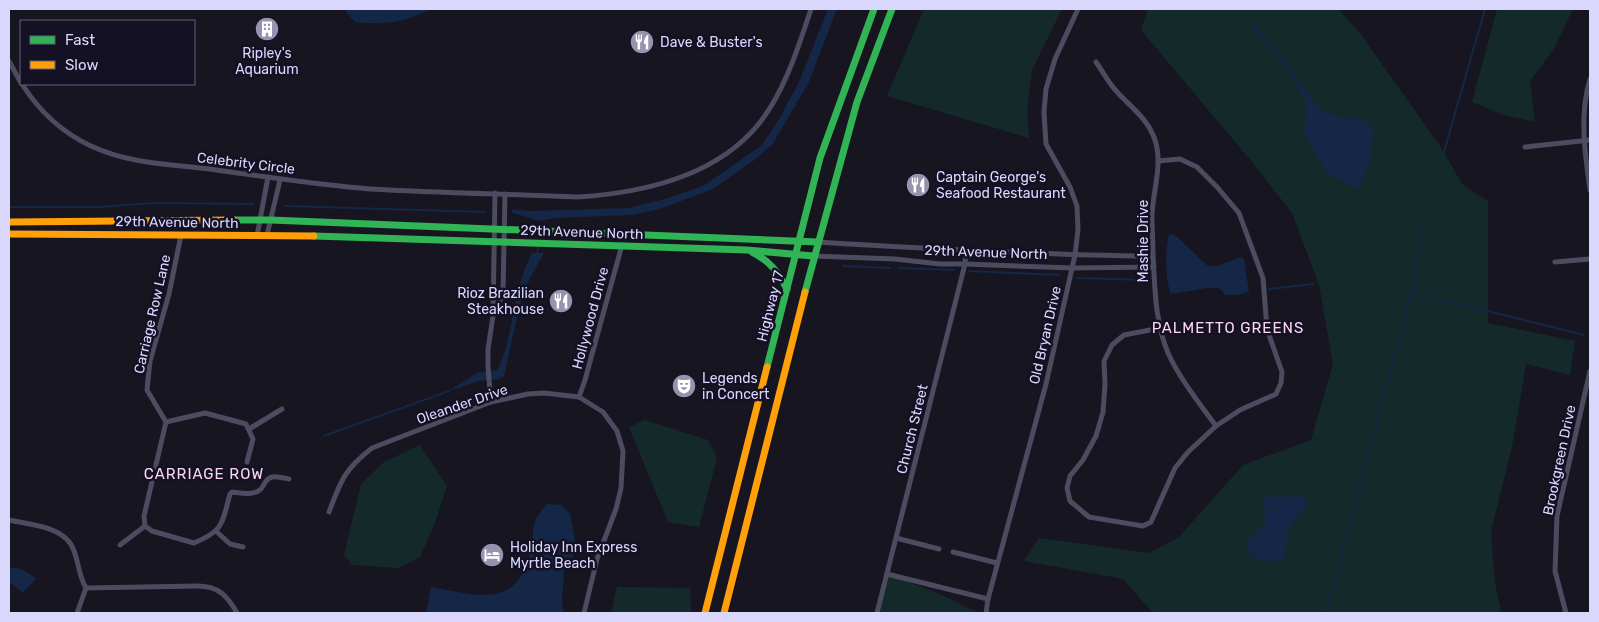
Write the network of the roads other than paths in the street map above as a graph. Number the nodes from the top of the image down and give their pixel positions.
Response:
1 (811, 9) edge
2 (874, 9) edge
3 (892, 9) edge
4 (1078, 9) edge
5 (1096, 62) dead end
6 (10, 64) edge
7 (1590, 79) edge
8 (20, 80) edge
9 (23, 85) edge
10 (1587, 140) edge
11 (1525, 147) dead end
12 (1158, 161) junction
13 (268, 178) junction
14 (280, 180) junction
15 (1590, 190) edge
16 (495, 193) junction
17 (505, 194) junction
18 (260, 220) junction
19 (271, 220) junction
20 (9, 222) edge
21 (495, 228) junction
22 (505, 230) junction
23 (9, 234) edge
24 (181, 235) junction
25 (267, 235) junction
26 (257, 236) junction
27 (799, 240) junction
28 (495, 242) junction
29 (505, 242) junction
30 (817, 242) junction
31 (622, 245) junction
32 (747, 250) junction
33 (966, 250) junction
34 (796, 253) junction
35 (813, 256) junction
36 (1075, 256) junction
37 (1153, 256) junction
38 (1590, 259) edge
39 (1555, 262) dead end
40 (965, 264) junction
41 (1154, 267) junction
42 (1073, 268) junction
43 (787, 290) junction
44 (493, 316) junction
45 (1160, 328) junction
46 (1590, 371) edge
47 (579, 397) junction
48 (1583, 401) junction
49 (491, 402) junction
50 (1590, 403) edge
51 (282, 409) dead end
52 (166, 422) junction
53 (1216, 426) junction
54 (248, 428) junction
55 (247, 462) dead end
56 (289, 479) dead end
57 (329, 512) dead end
58 (9, 520) edge
59 (145, 526) junction
60 (216, 531) junction
61 (896, 538) junction
62 (120, 546) dead end
63 (243, 547) dead end
64 (938, 549) dead end
65 (953, 552) dead end
66 (997, 563) junction
67 (887, 574) junction
68 (86, 588) junction
69 (988, 599) junction
70 (77, 613) edge
71 (237, 613) edge
72 (584, 613) edge
73 (705, 613) edge
74 (724, 613) edge
75 (877, 613) edge
76 (986, 613) edge
77 (1566, 613) edge

1 - 17 street, Celebrity Circle
2 - 27 main road, Highway 17
3 - 30 main road
4 - 36 street, Old Bryan Drive
5 - 12 street, Mashie Drive
6 - 8 street, Celebrity Circle
7 - 10 street
9 - 13 street, Celebrity Circle
10 - 11 street
10 - 15 street
12 - 37 street, Mashie Drive
12 - 53 street
13 - 14 street, Celebrity Circle
13 - 18 street
14 - 16 street, Celebrity Circle
14 - 19 street
16 - 17 street, Celebrity Circle
16 - 21 street
17 - 22 street
18 - 19 main road, 29th Avenue North
18 - 20 main road, 29th Avenue North
18 - 26 street
19 - 21 main road, 29th Avenue North
19 - 25 street
21 - 22 main road, 29th Avenue North
21 - 28 street
22 - 27 main road, 29th Avenue North
22 - 29 street
23 - 24 main road, 29th Avenue North
24 - 26 main road, 29th Avenue North
24 - 52 street, Carriage Row Lane
25 - 26 main road, 29th Avenue North
25 - 28 main road, 29th Avenue North
27 - 30 main road, 29th Avenue North
27 - 34 main road, Highway 17
28 - 29 main road, 29th Avenue North
28 - 44 street
29 - 31 main road, 29th Avenue North
29 - 44 street
30 - 33 street, 29th Avenue North
30 - 35 main road
31 - 32 main road, 29th Avenue North
31 - 47 street, Hollywood Drive
32 - 34 main road, 29th Avenue North
32 - 43 main road
33 - 36 street, 29th Avenue North
33 - 40 street, Church Street
34 - 35 main road, 29th Avenue North
34 - 43 main road, Highway 17
35 - 40 street, 29th Avenue North
35 - 74 main road
36 - 37 street, 29th Avenue North
36 - 42 street, Old Bryan Drive
37 - 41 street, Mashie Drive
38 - 39 street
40 - 42 street, 29th Avenue North
40 - 61 street, Church Street
41 - 42 street, 29th Avenue North
41 - 45 street, Mashie Drive
42 - 66 street, Old Bryan Drive
43 - 73 main road, Highway 17
44 - 49 street
45 - 53 street, Mashie Drive
45 - 53 street
46 - 48 street, Brookgreen Drive
47 - 49 street, Oleander Drive
47 - 72 street, Oleander Drive
48 - 50 street
48 - 77 street, Brookgreen Drive
49 - 57 street, Oleander Drive
51 - 54 street
52 - 54 street
52 - 59 street
54 - 55 street
56 - 60 street
58 - 68 street
59 - 60 street
59 - 62 street
60 - 63 street
61 - 64 street
61 - 67 street, Church Street
65 - 66 street
66 - 69 street, Old Bryan Drive
67 - 69 street
67 - 75 street, Church Street
68 - 70 street
68 - 71 street
69 - 76 street, Old Bryan Drive

